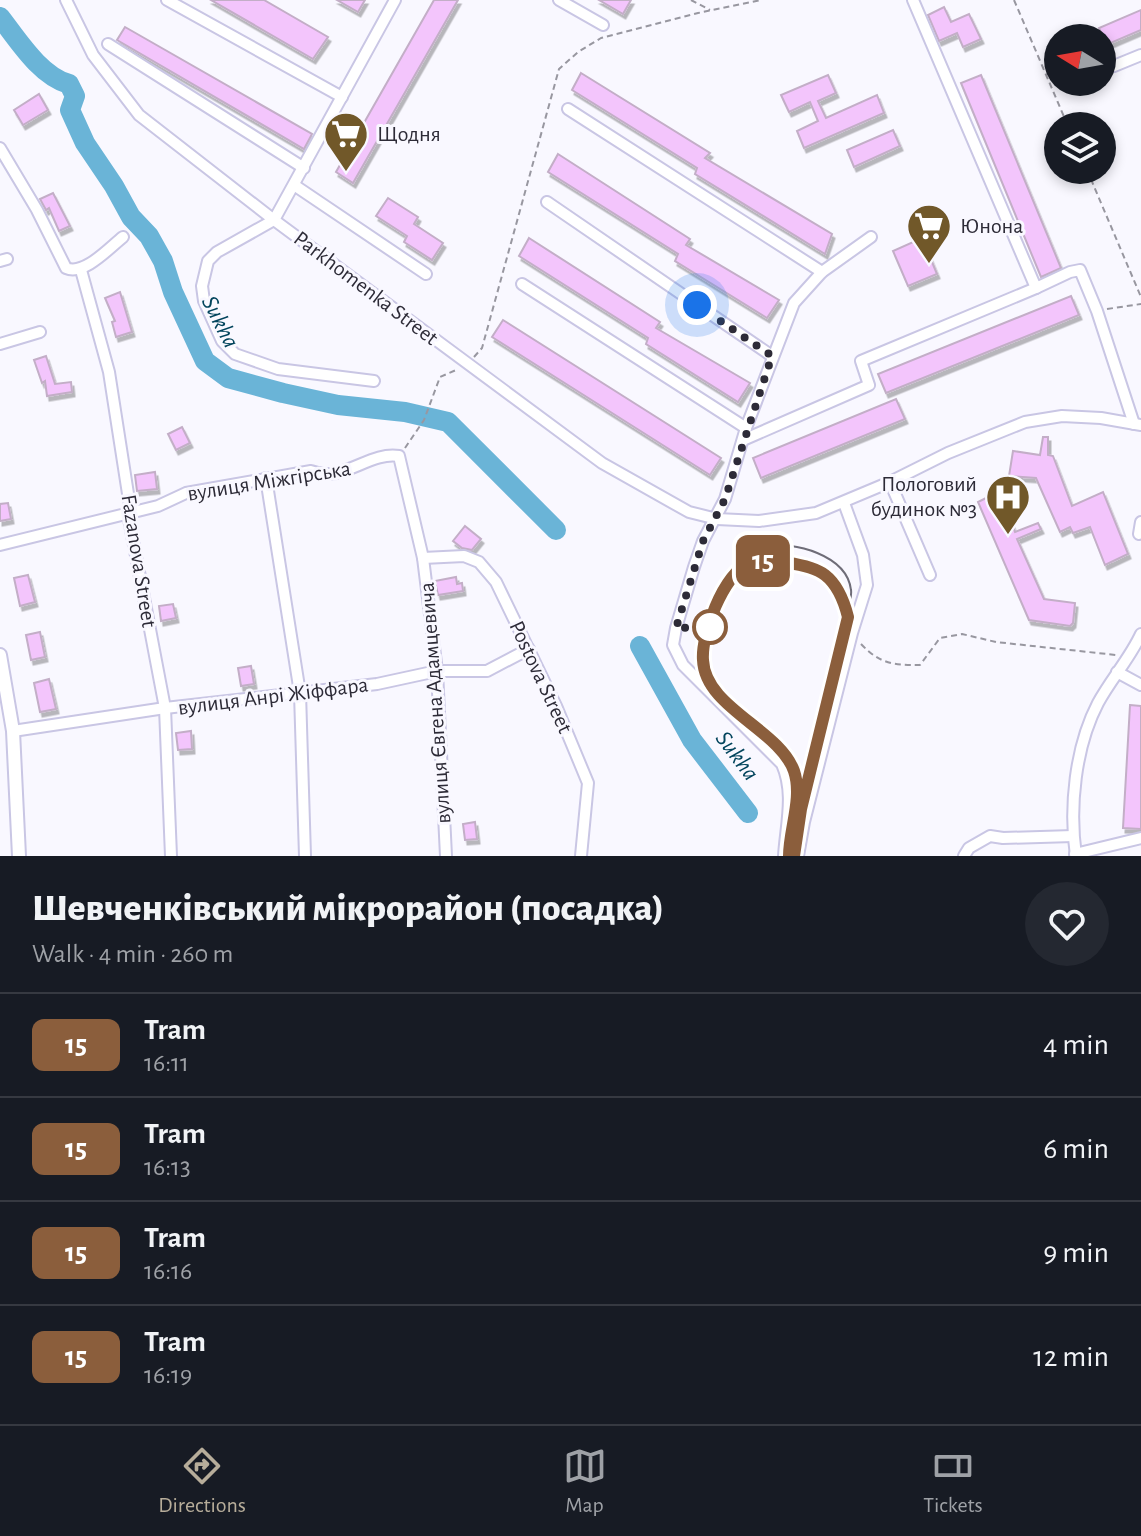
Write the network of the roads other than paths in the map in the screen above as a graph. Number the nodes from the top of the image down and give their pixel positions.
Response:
1 (66, 0) edge
2 (167, 0) edge
3 (395, 0) edge
4 (559, 0) edge
5 (913, 0) edge
6 (603, 25) dead end
7 (108, 44) dead end
8 (1141, 55) edge
9 (1116, 65) edge
10 (342, 97) junction
11 (568, 109) dead end
12 (0, 148) edge
13 (304, 168) junction
14 (294, 185) junction
15 (547, 202) dead end
16 (274, 220) junction
17 (123, 237) dead end
18 (871, 237) dead end
19 (81, 270) junction
20 (822, 272) junction
21 (426, 274) dead end
22 (522, 284) dead end
23 (1036, 288) junction
24 (40, 332) dead end
25 (0, 344) edge
26 (772, 356) junction
27 (374, 381) dead end
28 (1138, 424) edge
29 (746, 428) junction
30 (743, 440) junction
31 (399, 456) joint
32 (266, 478) junction
33 (890, 482) junction
34 (844, 503) junction
35 (131, 513) junction
36 (717, 519) junction
37 (1141, 522) edge
38 (1139, 534) dead end
39 (0, 545) edge
40 (423, 558) junction
41 (930, 575) dead end
42 (1141, 634) edge
43 (529, 649) junction
44 (0, 655) edge
45 (437, 671) junction
46 (1117, 672) junction
47 (1141, 685) edge
48 (300, 693) junction
49 (165, 708) junction
50 (13, 731) junction
51 (1073, 836) junction
52 (1141, 838) edge
53 (1075, 855) edge
54 (19, 856) edge
55 (171, 856) edge
56 (305, 856) edge
57 (446, 856) edge
58 (581, 856) edge
59 (784, 856) edge
60 (798, 856) edge
61 (964, 856) edge

1 - 16 street, Parkhomenka Street
2 - 10 street
3 - 10 street
4 - 6 street
5 - 23 street
7 - 13 street
8 - 9 street
10 - 13 street
11 - 20 street
12 - 19 street
13 - 14 street
14 - 16 street
14 - 21 street
15 - 26 street
16 - 27 street
16 - 36 street, Parkhomenka Street
17 - 19 street
18 - 20 street
19 - 35 street, Fazanova Street
20 - 26 street
22 - 29 street
23 - 28 street
23 - 30 street
24 - 25 street
26 - 29 street
28 - 33 street, Parkhomenka Street
29 - 30 street
30 - 36 street
31 - 32 street, вулиця Міжгірська
31 - 40 street, вулиця Євгена Адамцевича
32 - 35 street, вулиця Міжгірська
32 - 48 street
33 - 34 street, Parkhomenka Street
33 - 41 street
34 - 36 street, Parkhomenka Street
34 - 60 street
35 - 39 street, вулиця Міжгірська
35 - 49 street, Fazanova Street
36 - 59 street
37 - 38 street
40 - 43 street, Postova Street
40 - 45 street, вулиця Євгена Адамцевича
42 - 46 street
43 - 45 street, вулиця Анрі Жіффара
43 - 58 street, Postova Street
44 - 50 main road
45 - 48 street, вулиця Анрі Жіффара
45 - 57 street, вулиця Євгена Адамцевича
46 - 47 street
46 - 51 street
48 - 49 street, вулиця Анрі Жіффара
48 - 56 street
49 - 50 street, вулиця Анрі Жіффара
49 - 55 street, Fazanova Street
50 - 54 main road
51 - 53 street
51 - 61 street
52 - 53 street

